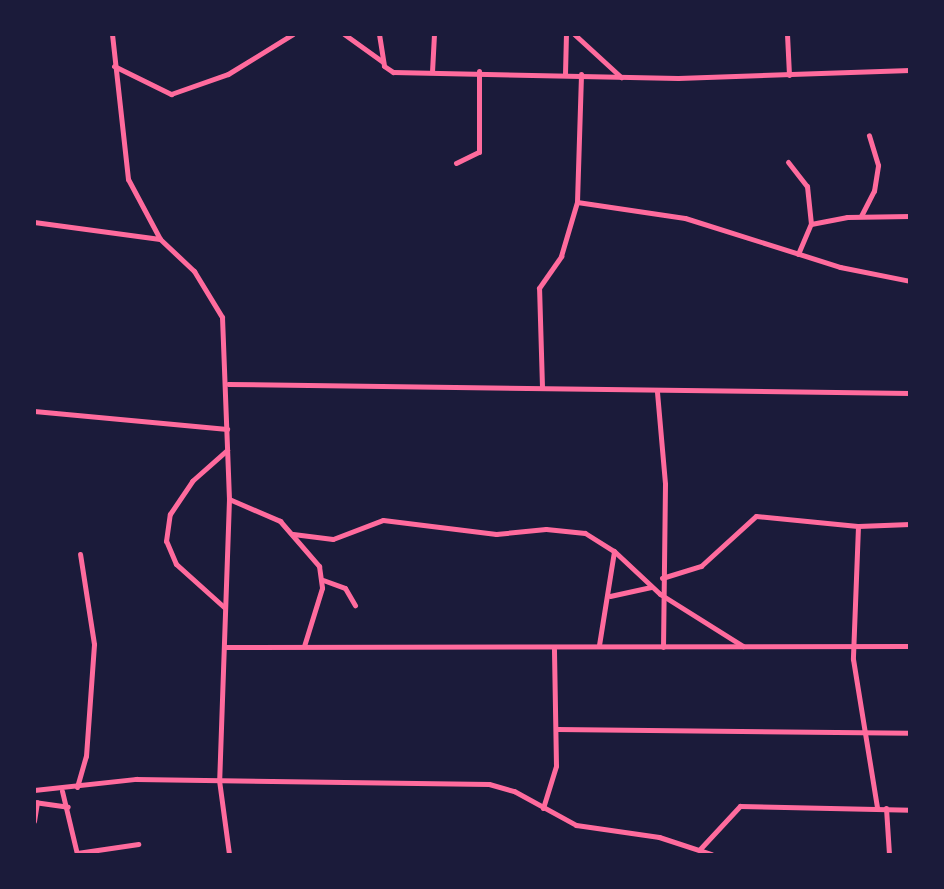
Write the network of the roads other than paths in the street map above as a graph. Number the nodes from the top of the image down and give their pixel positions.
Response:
1 (112, 34) edge
2 (293, 34) edge
3 (344, 34) edge
4 (379, 34) edge
5 (434, 34) edge
6 (566, 34) edge
7 (574, 34) edge
8 (787, 34) edge
9 (383, 62) junction
10 (114, 66) junction
11 (909, 70) edge
12 (479, 71) junction
13 (432, 72) junction
14 (565, 74) junction
15 (581, 74) junction
16 (789, 75) junction
17 (623, 78) junction
18 (870, 135) dead end
19 (788, 162) dead end
20 (456, 163) dead end
21 (577, 202) junction
22 (861, 216) junction
23 (909, 216) edge
24 (34, 222) edge
25 (811, 224) junction
26 (160, 239) junction
27 (798, 254) junction
28 (909, 281) edge
29 (228, 384) junction
30 (542, 387) junction
31 (657, 392) junction
32 (909, 393) edge
33 (34, 411) edge
34 (227, 429) junction
35 (227, 450) junction
36 (229, 500) junction
37 (909, 524) edge
38 (858, 526) junction
39 (293, 534) junction
40 (614, 551) junction
41 (80, 554) dead end
42 (662, 578) junction
43 (323, 580) junction
44 (652, 587) junction
45 (660, 594) junction
46 (610, 596) junction
47 (356, 605) dead end
48 (225, 608) junction
49 (599, 645) junction
50 (304, 646) junction
51 (742, 646) junction
52 (853, 646) junction
53 (909, 646) edge
54 (226, 647) junction
55 (554, 647) junction
56 (663, 647) junction
57 (557, 729) junction
58 (866, 729) junction
59 (909, 733) edge
60 (219, 780) junction
61 (77, 787) junction
62 (34, 790) edge
63 (62, 791) junction
64 (36, 802) edge
65 (68, 807) junction
66 (543, 808) junction
67 (878, 808) junction
68 (886, 808) junction
69 (909, 810) edge
70 (34, 821) edge
71 (138, 843) dead end
72 (700, 849) junction
73 (77, 854) edge
74 (229, 855) edge
75 (711, 855) edge
76 (890, 855) edge

1 - 10 street
2 - 10 street
3 - 9 street
4 - 9 street
5 - 13 street
6 - 14 street
7 - 17 street
8 - 16 street
9 - 13 street
10 - 26 street
11 - 16 street
12 - 13 street
12 - 14 street
12 - 20 street
14 - 15 street
15 - 17 street
15 - 21 street
16 - 17 street
18 - 22 street
19 - 25 street
21 - 27 street
21 - 30 street
22 - 23 street
22 - 25 street
24 - 26 street
25 - 27 street
26 - 29 street
27 - 28 street
29 - 30 street
29 - 34 street
30 - 31 street
31 - 32 street
31 - 42 street
33 - 34 street
34 - 35 street
35 - 36 street
35 - 48 street
36 - 39 street
36 - 48 street
37 - 38 street
38 - 42 street
38 - 52 street
39 - 40 street
39 - 43 street
40 - 44 street
40 - 46 street
41 - 61 street
42 - 45 street
43 - 47 street
43 - 50 street
44 - 45 street
44 - 46 street
45 - 51 street
45 - 56 street
46 - 49 street
48 - 54 street
49 - 55 street
49 - 56 street
50 - 54 street
50 - 55 street
51 - 52 street
51 - 56 street
52 - 53 street
52 - 58 street
54 - 60 street
55 - 57 street
57 - 58 street
57 - 66 street
58 - 59 street
58 - 67 street
60 - 61 street
60 - 66 street
60 - 74 street
61 - 63 street
62 - 63 street
63 - 65 street
64 - 65 street
64 - 70 street
65 - 73 street
66 - 72 street
67 - 68 street
67 - 72 street
68 - 69 street
68 - 76 street
71 - 73 street
72 - 75 street

